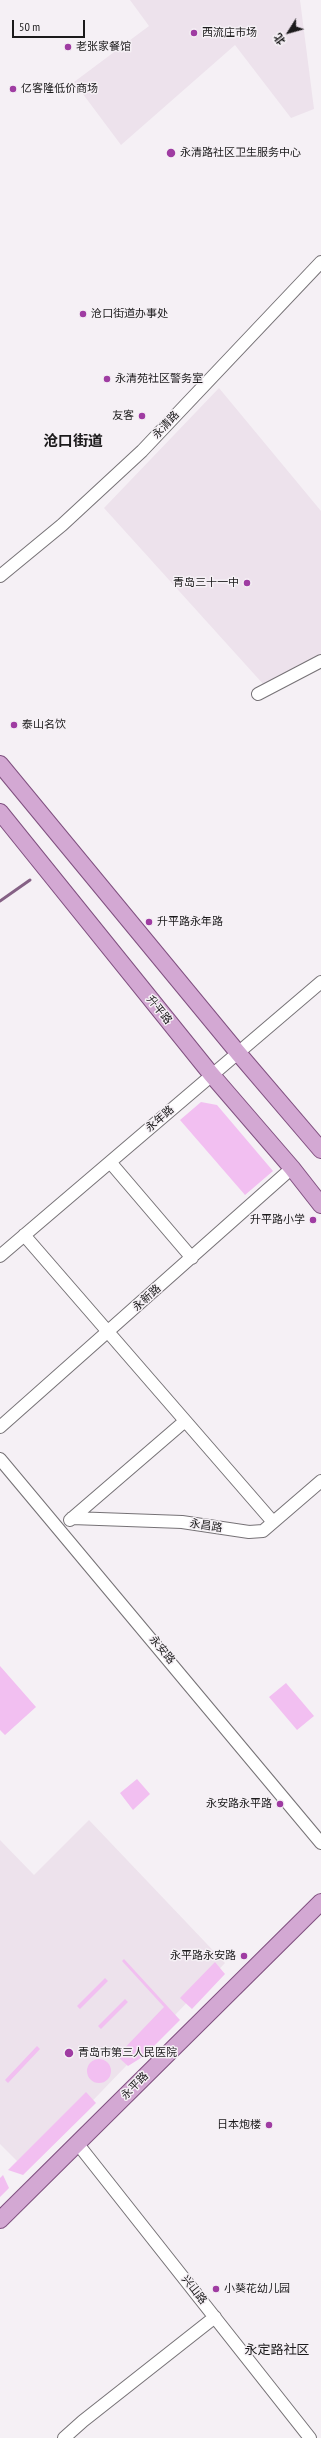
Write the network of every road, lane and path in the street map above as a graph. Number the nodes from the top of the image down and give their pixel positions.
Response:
1 (321, 262) edge
2 (0, 576) edge
3 (321, 661) edge
4 (258, 694) dead end
5 (0, 764) edge
6 (0, 812) edge
7 (321, 982) edge
8 (238, 1054) junction
9 (212, 1074) junction
10 (321, 1150) edge
11 (110, 1162) junction
12 (292, 1168) junction
13 (321, 1205) edge
14 (24, 1235) junction
15 (0, 1256) edge
16 (192, 1258) junction
17 (108, 1332) junction
18 (185, 1421) junction
19 (0, 1427) edge
20 (0, 1459) edge
21 (321, 1481) edge
22 (72, 1518) junction
23 (273, 1522) junction
24 (60, 1528) junction
25 (321, 1843) edge
26 (321, 1902) edge
27 (77, 2143) junction
28 (0, 2220) edge
29 (215, 2317) junction
30 (64, 2438) edge
31 (310, 2438) edge

1 - 2 street, 永清路
3 - 4 street
5 - 8 main road
6 - 9 main road, 升平路
7 - 8 street, 永年路
8 - 9 street, 永年路
8 - 10 main road
9 - 11 street, 永年路
9 - 12 main road, 升平路
11 - 14 street, 永年路
11 - 16 street
12 - 13 main road, 升平路
12 - 16 street, 永新路
14 - 15 street, 永年路
14 - 17 street
16 - 17 street, 永新路
17 - 18 street
17 - 19 street, 永新路
18 - 22 street
18 - 23 street
20 - 24 street, 永安路
21 - 23 street, 永昌路
22 - 23 street, 永昌路
22 - 24 street
24 - 25 street, 永安路
26 - 27 main road, 永平路
27 - 28 main road, 永平路
27 - 29 street, 兴山路
29 - 30 street
29 - 31 street, 兴山路

